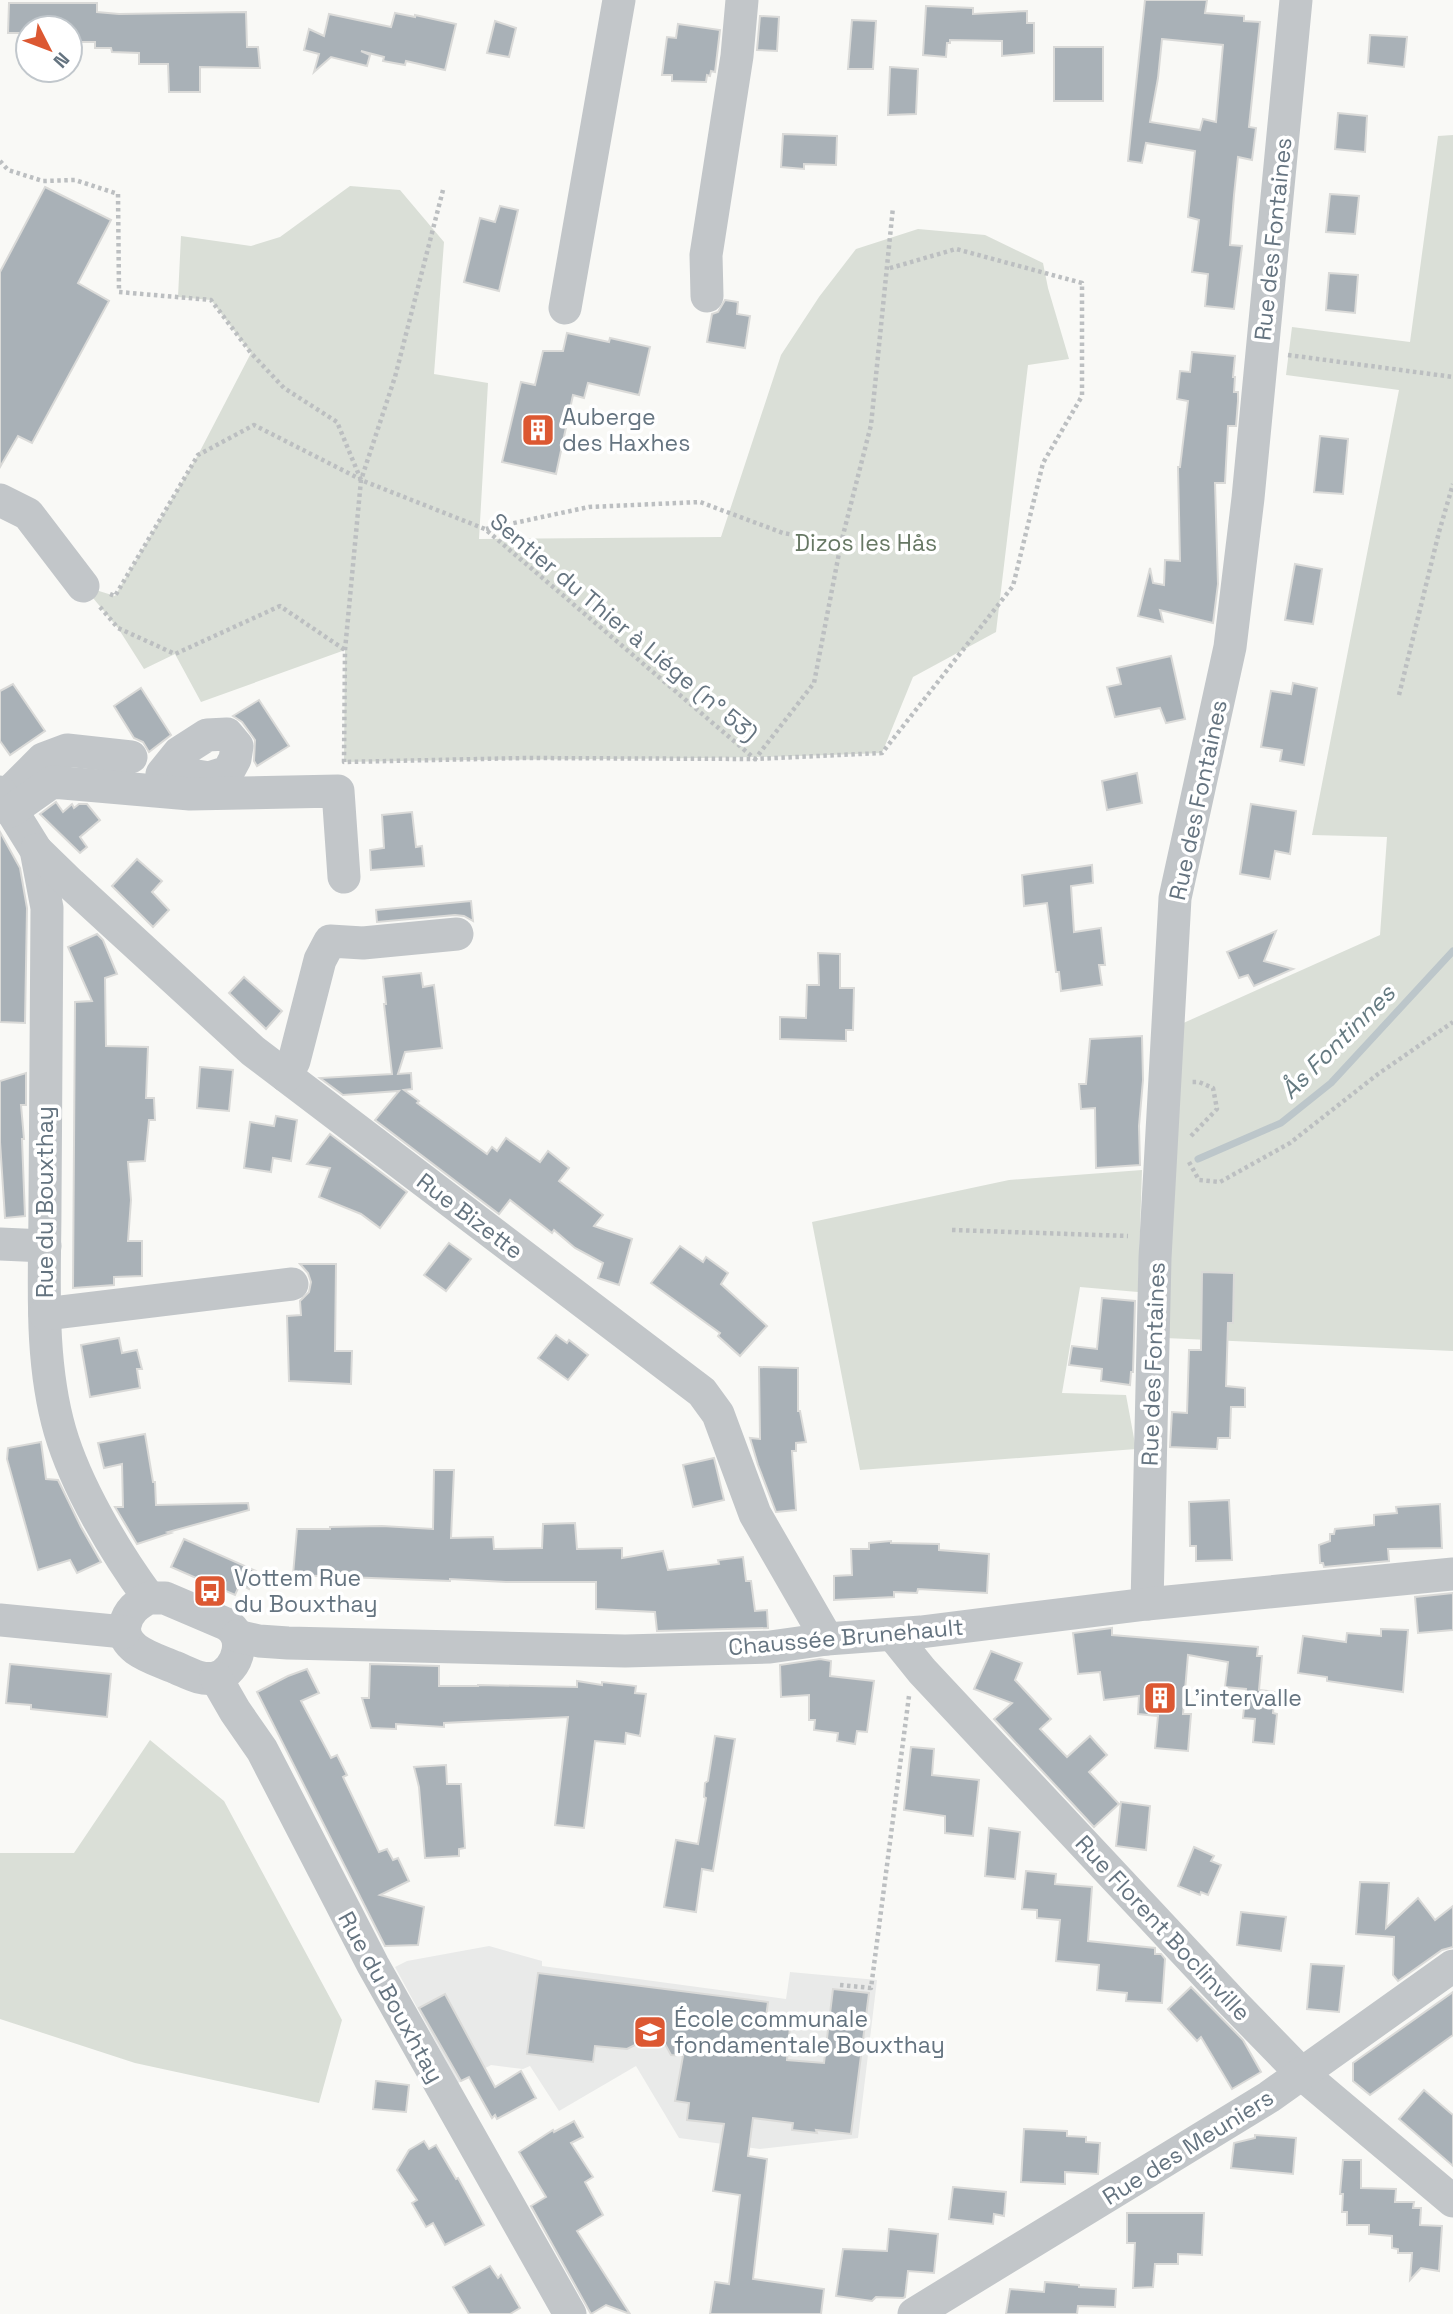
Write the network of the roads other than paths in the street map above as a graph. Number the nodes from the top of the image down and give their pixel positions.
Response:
1 (619, 0) edge
2 (742, 0) edge
3 (1296, 0) edge
4 (707, 296) dead end
5 (565, 308) dead end
6 (0, 500) edge
7 (83, 586) road end
8 (131, 757) dead end
9 (162, 774) dead end
10 (6, 797) edge
11 (36, 850) junction
12 (344, 877) dead end
13 (457, 934) dead end
14 (286, 1076) junction
15 (0, 1244) edge
16 (45, 1246) junction
17 (292, 1284) dead end
18 (45, 1314) junction
19 (1453, 1574) edge
20 (149, 1598) junction
21 (1147, 1604) junction
22 (0, 1620) edge
23 (124, 1632) junction
24 (893, 1635) junction
25 (237, 1636) junction
26 (827, 1639) junction
27 (216, 1678) junction
28 (1453, 1966) edge
29 (1302, 2074) junction
30 (1453, 2202) edge
31 (569, 2314) edge
32 (915, 2314) edge

1 - 5 street
2 - 4 street
3 - 21 street, Rue des Fontaines
6 - 7 street
8 - 10 street
9 - 10 street
10 - 11 street, Rue du Bouxthay
10 - 12 street
11 - 14 street, Rue Bizette
11 - 16 street, Rue du Bouxthay
13 - 14 street
14 - 26 street, Rue Bizette
15 - 16 street
16 - 18 street, Rue du Bouxthay
17 - 18 street
18 - 20 street, Rue du Bouxthay
19 - 21 street, Chaussée Brunehault
20 - 23 street
20 - 25 street, Chaussée Brunehault
21 - 24 street, Chaussée Brunehault
22 - 23 street
23 - 27 street
24 - 26 street, Chaussée Brunehault
24 - 29 street, Rue Florent Boclinville
25 - 26 street, Chaussée Brunehault
25 - 27 street
27 - 31 street, Rue du Bouxhtay
28 - 29 street, Rue des Meuniers
29 - 30 street, Rue Florent Boclinville
29 - 32 street, Rue des Meuniers

